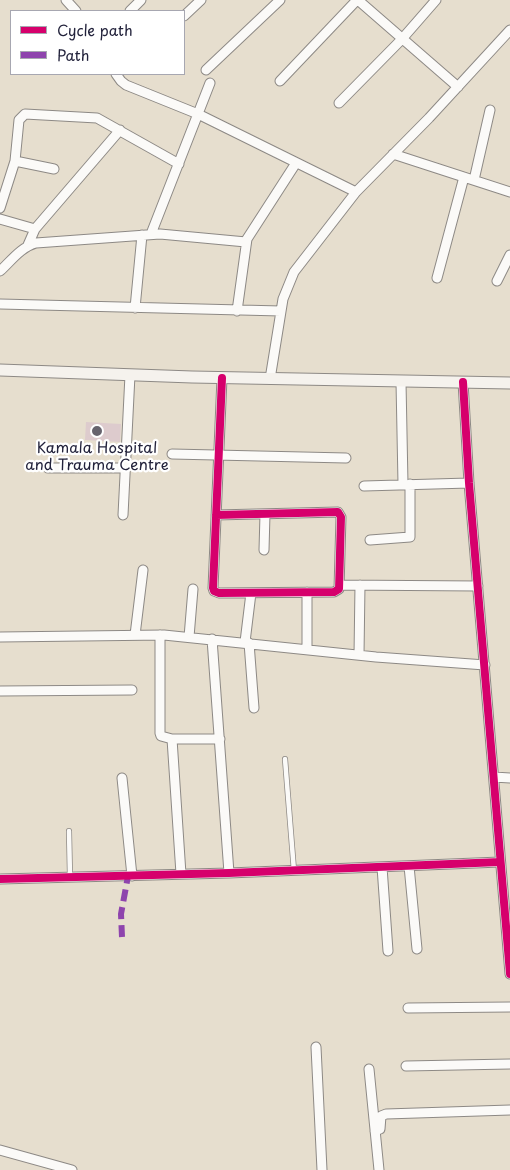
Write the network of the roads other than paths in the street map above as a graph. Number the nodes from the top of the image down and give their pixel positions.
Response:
1 (66, 0) edge
2 (140, 0) edge
3 (201, 0) edge
4 (280, 0) edge
5 (357, 0) edge
6 (436, 0) edge
7 (75, 10) edge
8 (131, 10) edge
9 (185, 15) edge
10 (510, 30) edge
11 (402, 38) junction
12 (206, 70) dead end
13 (117, 75) edge
14 (280, 81) dead end
15 (210, 82) dead end
16 (458, 87) junction
17 (338, 103) dead end
18 (490, 110) dead end
19 (198, 114) junction
20 (120, 130) junction
21 (393, 154) junction
22 (15, 161) junction
23 (296, 163) junction
24 (179, 164) junction
25 (54, 169) dead end
26 (464, 177) junction
27 (474, 180) junction
28 (356, 192) junction
29 (510, 192) edge
30 (0, 208) edge
31 (0, 219) edge
32 (35, 229) junction
33 (146, 234) junction
34 (246, 242) junction
35 (28, 245) junction
36 (510, 255) edge
37 (0, 272) edge
38 (437, 278) dead end
39 (497, 282) dead end
40 (0, 304) edge
41 (135, 308) junction
42 (237, 311) junction
43 (280, 311) junction
44 (0, 370) edge
45 (130, 375) junction
46 (222, 378) junction
47 (270, 379) junction
48 (401, 382) junction
49 (462, 382) junction
50 (510, 384) edge
51 (172, 454) dead end
52 (219, 455) junction
53 (346, 458) dead end
54 (48, 468) dead end
55 (125, 468) junction
56 (469, 483) junction
57 (406, 484) junction
58 (364, 486) dead end
59 (265, 514) junction
60 (123, 515) dead end
61 (216, 515) junction
62 (370, 540) dead end
63 (264, 550) dead end
64 (143, 570) dead end
65 (339, 585) junction
66 (360, 585) junction
67 (478, 586) junction
68 (193, 589) dead end
69 (307, 592) junction
70 (250, 593) junction
71 (135, 635) junction
72 (160, 635) junction
73 (0, 637) edge
74 (189, 637) junction
75 (212, 639) junction
76 (247, 643) junction
77 (306, 649) junction
78 (359, 656) junction
79 (485, 665) junction
80 (132, 690) dead end
81 (0, 691) edge
82 (254, 708) dead end
83 (172, 739) junction
84 (220, 739) junction
85 (285, 758) dead end
86 (494, 777) junction
87 (122, 778) dead end
88 (510, 778) edge
89 (69, 832) dead end
90 (409, 866) junction
91 (382, 867) junction
92 (504, 868) edge
93 (294, 870) junction
94 (229, 873) junction
95 (181, 874) junction
96 (132, 876) junction
97 (70, 877) junction
98 (0, 879) edge
99 (507, 910) edge
100 (417, 949) dead end
101 (388, 951) dead end
102 (510, 974) edge
103 (510, 1007) edge
104 (408, 1008) dead end
105 (316, 1047) dead end
106 (510, 1064) edge
107 (406, 1066) dead end
108 (369, 1069) dead end
109 (510, 1110) edge
110 (375, 1132) junction
111 (0, 1150) edge
112 (72, 1170) edge
113 (322, 1170) edge
114 (379, 1170) edge

1 - 7 street
2 - 8 street
3 - 9 street
4 - 12 street
5 - 11 street
5 - 14 street
6 - 11 street
10 - 16 street
11 - 16 street
11 - 17 street
13 - 19 street
15 - 19 street
16 - 21 street
18 - 27 street
19 - 23 street
19 - 24 street
20 - 22 street
20 - 24 street
20 - 32 street
21 - 26 street
21 - 28 street
22 - 25 street
22 - 30 street
23 - 28 street
23 - 34 street
24 - 33 street
26 - 27 street
26 - 38 street
27 - 29 street
28 - 43 street
31 - 32 street
32 - 35 street
33 - 34 street
33 - 35 street
33 - 41 street
34 - 42 street
35 - 37 street
36 - 39 street
40 - 41 street
41 - 42 street
42 - 43 street
43 - 47 street
44 - 45 main road
45 - 46 main road
45 - 55 street
46 - 47 main road
46 - 52 street
47 - 48 main road
48 - 49 main road
48 - 57 street
49 - 50 main road
49 - 56 street
51 - 52 street
52 - 53 street
52 - 61 street
54 - 55 street
55 - 60 street
56 - 57 street
56 - 67 street
57 - 58 street
57 - 62 street
59 - 61 street
59 - 63 street
59 - 65 street
61 - 70 street
64 - 71 street
65 - 66 street
65 - 69 street
66 - 67 street
66 - 78 street
67 - 79 street
68 - 74 street
69 - 70 street
69 - 77 street
70 - 76 street
71 - 72 street
71 - 73 street
72 - 74 street
72 - 83 street
74 - 75 street
75 - 76 street
75 - 84 street
76 - 77 street
76 - 82 street
77 - 78 street
78 - 79 street
79 - 86 street
80 - 81 street
83 - 84 street
83 - 95 street
84 - 94 street
85 - 93 lane
86 - 88 street
86 - 92 street
87 - 96 street
89 - 97 lane
90 - 91 street
90 - 92 street
90 - 100 street
91 - 93 street
91 - 101 street
92 - 99 street
93 - 94 street
94 - 95 street
95 - 96 street
96 - 97 street
97 - 98 street
99 - 102 street
103 - 104 street
105 - 113 street
106 - 107 street
108 - 110 street
109 - 110 street
110 - 114 street
111 - 112 street

